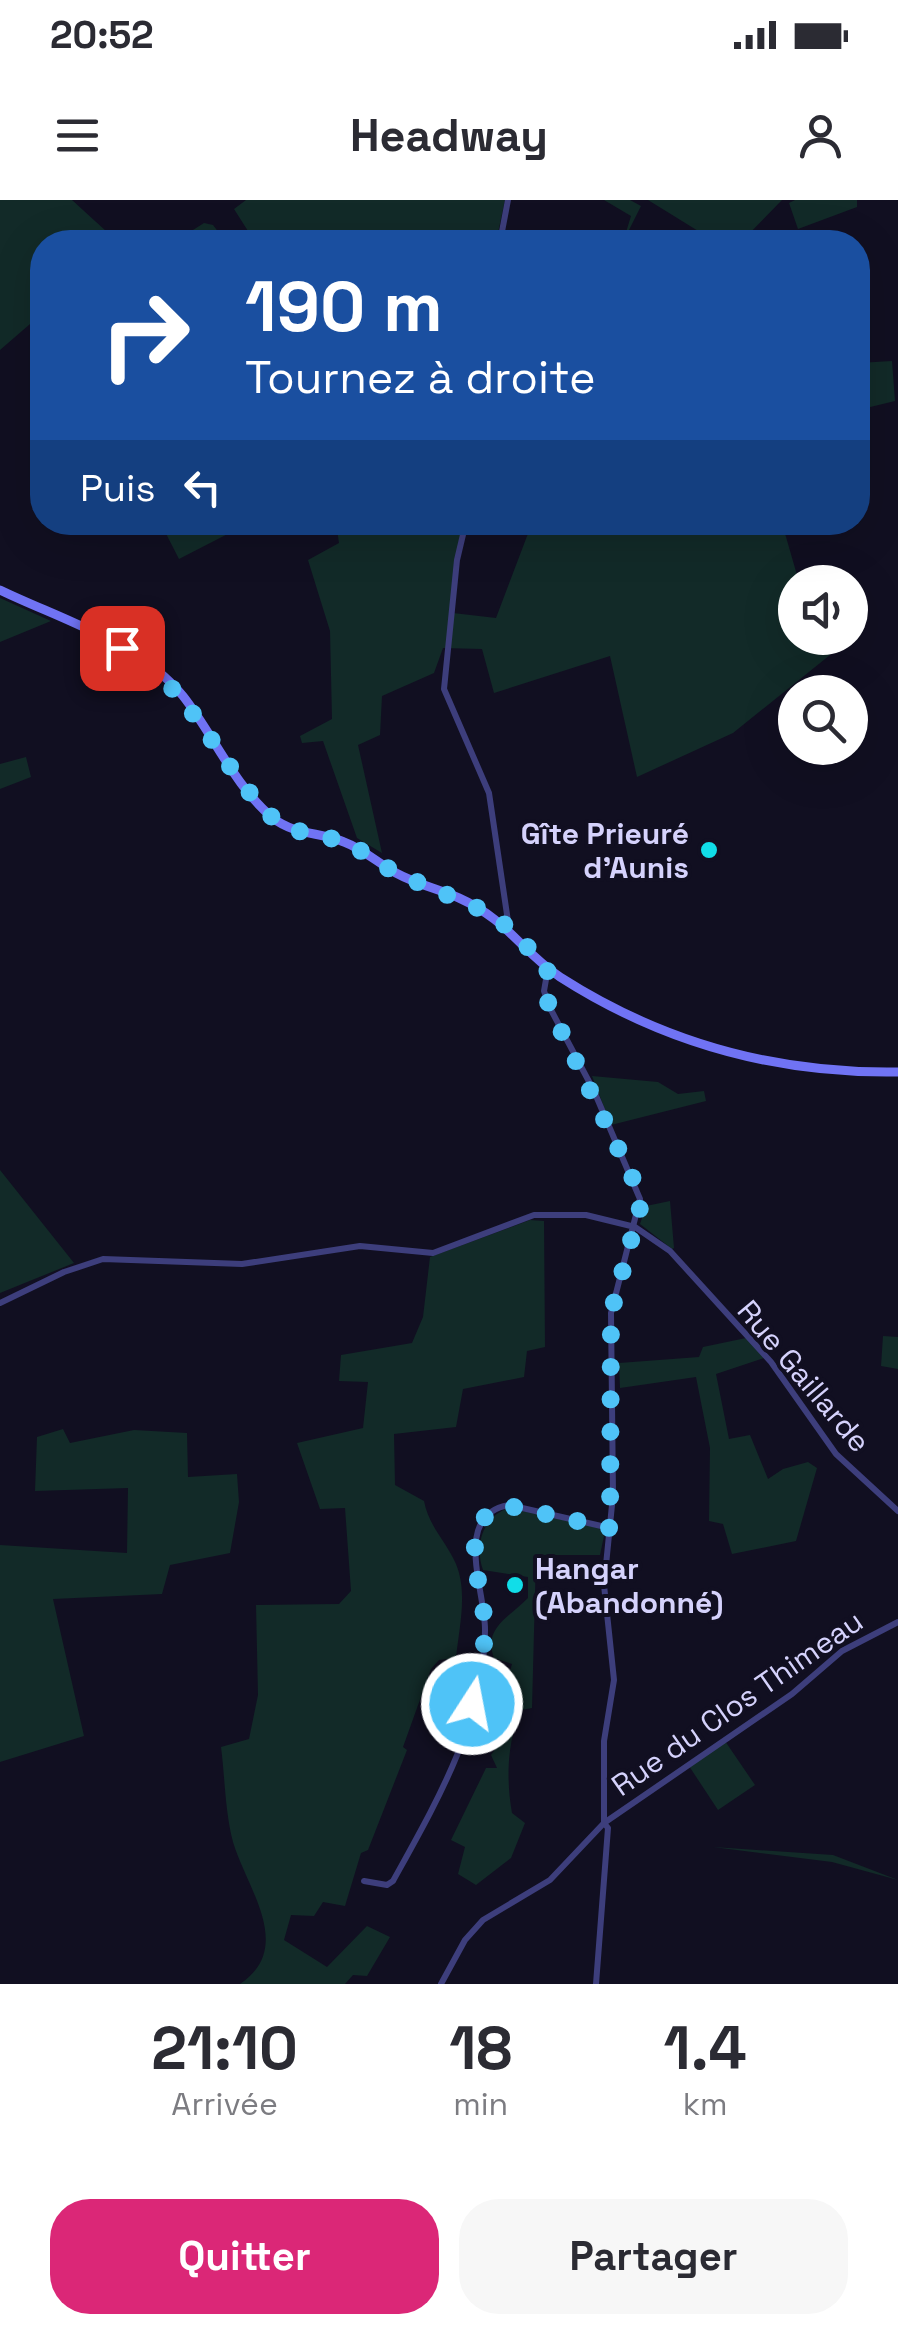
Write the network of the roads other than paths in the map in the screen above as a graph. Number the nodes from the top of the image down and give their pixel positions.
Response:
1 (508, 200) edge
2 (502, 230) edge
3 (463, 535) edge
4 (0, 590) edge
5 (509, 928) junction
6 (548, 968) junction
7 (898, 1072) edge
8 (635, 1228) junction
9 (0, 1303) edge
10 (898, 1510) edge
11 (610, 1528) junction
12 (898, 1622) edge
13 (604, 1823) junction
14 (364, 1880) dead end
15 (441, 1984) edge
16 (596, 1984) edge

1 - 2 street
3 - 5 street
4 - 5 street
5 - 6 street
6 - 7 street
6 - 8 street
8 - 9 street
8 - 10 street, Rue Gaillarde
8 - 11 street
11 - 13 street
11 - 14 street
12 - 13 street, Rue du Clos Thimeau
13 - 15 street, Rue du Clos Thimeau
13 - 16 street

